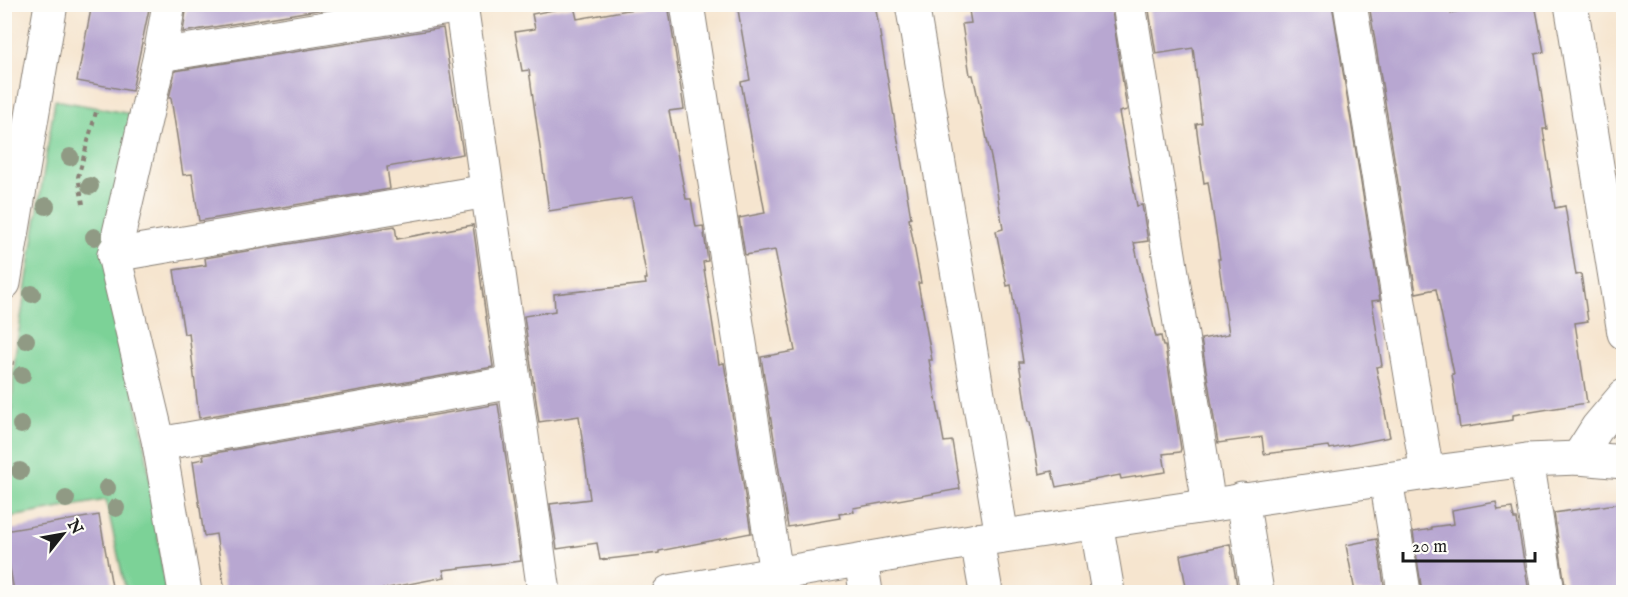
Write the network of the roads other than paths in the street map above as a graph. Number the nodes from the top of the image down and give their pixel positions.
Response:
1 (51, 4) edge
2 (169, 4) edge
3 (687, 4) edge
4 (912, 4) edge
5 (1129, 4) edge
6 (1350, 4) edge
7 (1571, 4) edge
8 (461, 5) edge
9 (160, 55) junction
10 (487, 191) junction
11 (114, 255) junction
12 (4, 283) edge
13 (1623, 333) edge
14 (514, 382) junction
15 (1623, 396) edge
16 (159, 444) junction
17 (1578, 458) junction
18 (1527, 460) junction
19 (1623, 462) edge
20 (1427, 473) junction
21 (1386, 479) junction
22 (1242, 499) junction
23 (1209, 504) junction
24 (1096, 522) junction
25 (990, 538) junction
26 (861, 560) junction
27 (776, 574) junction
28 (740, 587) edge
29 (185, 592) edge
30 (544, 592) edge
31 (669, 592) edge
32 (866, 592) edge
33 (986, 592) edge
34 (1108, 592) edge
35 (1257, 592) edge
36 (1404, 592) edge
37 (1548, 592) edge

1 - 12 street
2 - 9 street
3 - 27 street
4 - 25 street
5 - 23 street
6 - 20 street
7 - 13 street
8 - 9 street
8 - 10 street
9 - 11 street
10 - 11 street
10 - 14 street
11 - 16 street
14 - 16 street
14 - 30 street
15 - 17 street
16 - 29 street
17 - 18 street
17 - 19 street
18 - 20 street
18 - 37 street
20 - 21 street
21 - 22 street
21 - 36 street
22 - 23 street
22 - 35 street
23 - 24 street
24 - 25 street
24 - 34 street
25 - 26 street
25 - 33 street
26 - 27 street
26 - 32 street
27 - 28 street
28 - 31 street

